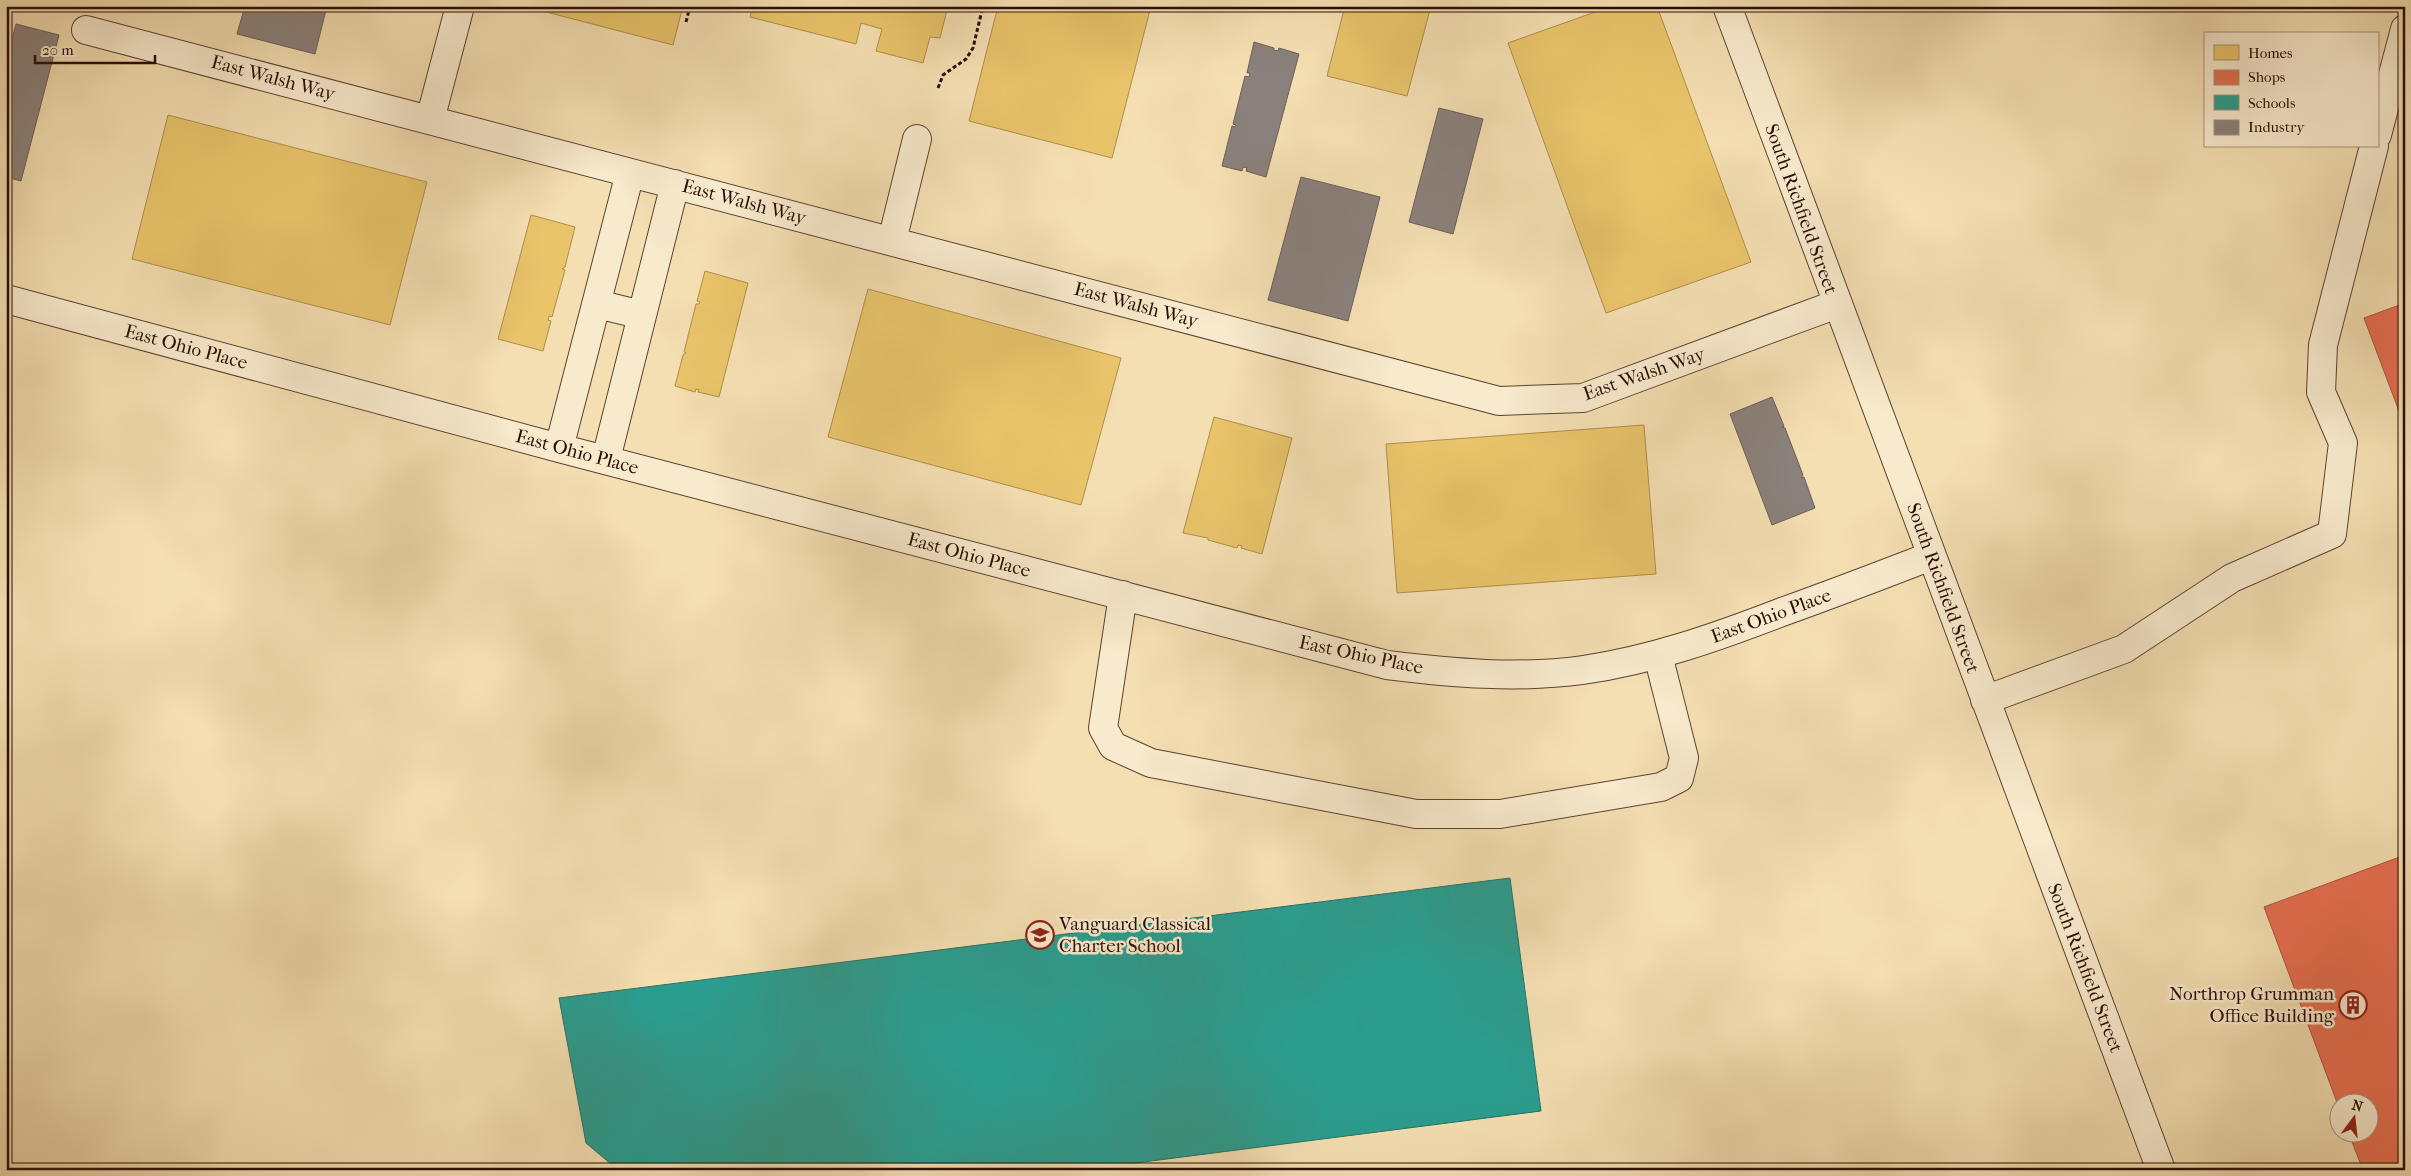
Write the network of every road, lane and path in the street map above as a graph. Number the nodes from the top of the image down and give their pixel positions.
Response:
1 (460, 6) edge
2 (690, 6) edge
3 (983, 6) edge
4 (1727, 6) edge
5 (686, 22) dead end
6 (2405, 29) edge
7 (86, 30) dead end
8 (938, 88) dead end
9 (2394, 111) edge
10 (430, 120) junction
11 (2378, 133) edge
12 (917, 139) dead end
13 (2373, 148) edge
14 (630, 173) junction
15 (675, 184) junction
16 (892, 241) junction
17 (6, 299) edge
18 (597, 304) junction
19 (1837, 304) junction
20 (642, 314) junction
21 (559, 448) junction
22 (606, 459) junction
23 (1931, 556) junction
24 (1124, 595) junction
25 (1658, 655) junction
26 (1985, 700) junction
27 (2161, 1170) edge

1 - 10 street
2 - 5 path
3 - 8 path
4 - 19 street, South Richfield Street
6 - 9 street
7 - 10 street, East Walsh Way
9 - 11 street
10 - 14 street, East Walsh Way
12 - 16 street
13 - 26 street
14 - 15 street, East Walsh Way
14 - 18 street
15 - 16 street, East Walsh Way
15 - 20 street
16 - 19 street, East Walsh Way
17 - 21 street, East Ohio Place
18 - 20 street
18 - 21 street
19 - 23 street, South Richfield Street
20 - 22 street
21 - 22 street, East Ohio Place
22 - 24 street, East Ohio Place
23 - 25 street, East Ohio Place
23 - 26 street, South Richfield Street
24 - 25 street, East Ohio Place
24 - 25 street
26 - 27 street, South Richfield Street

